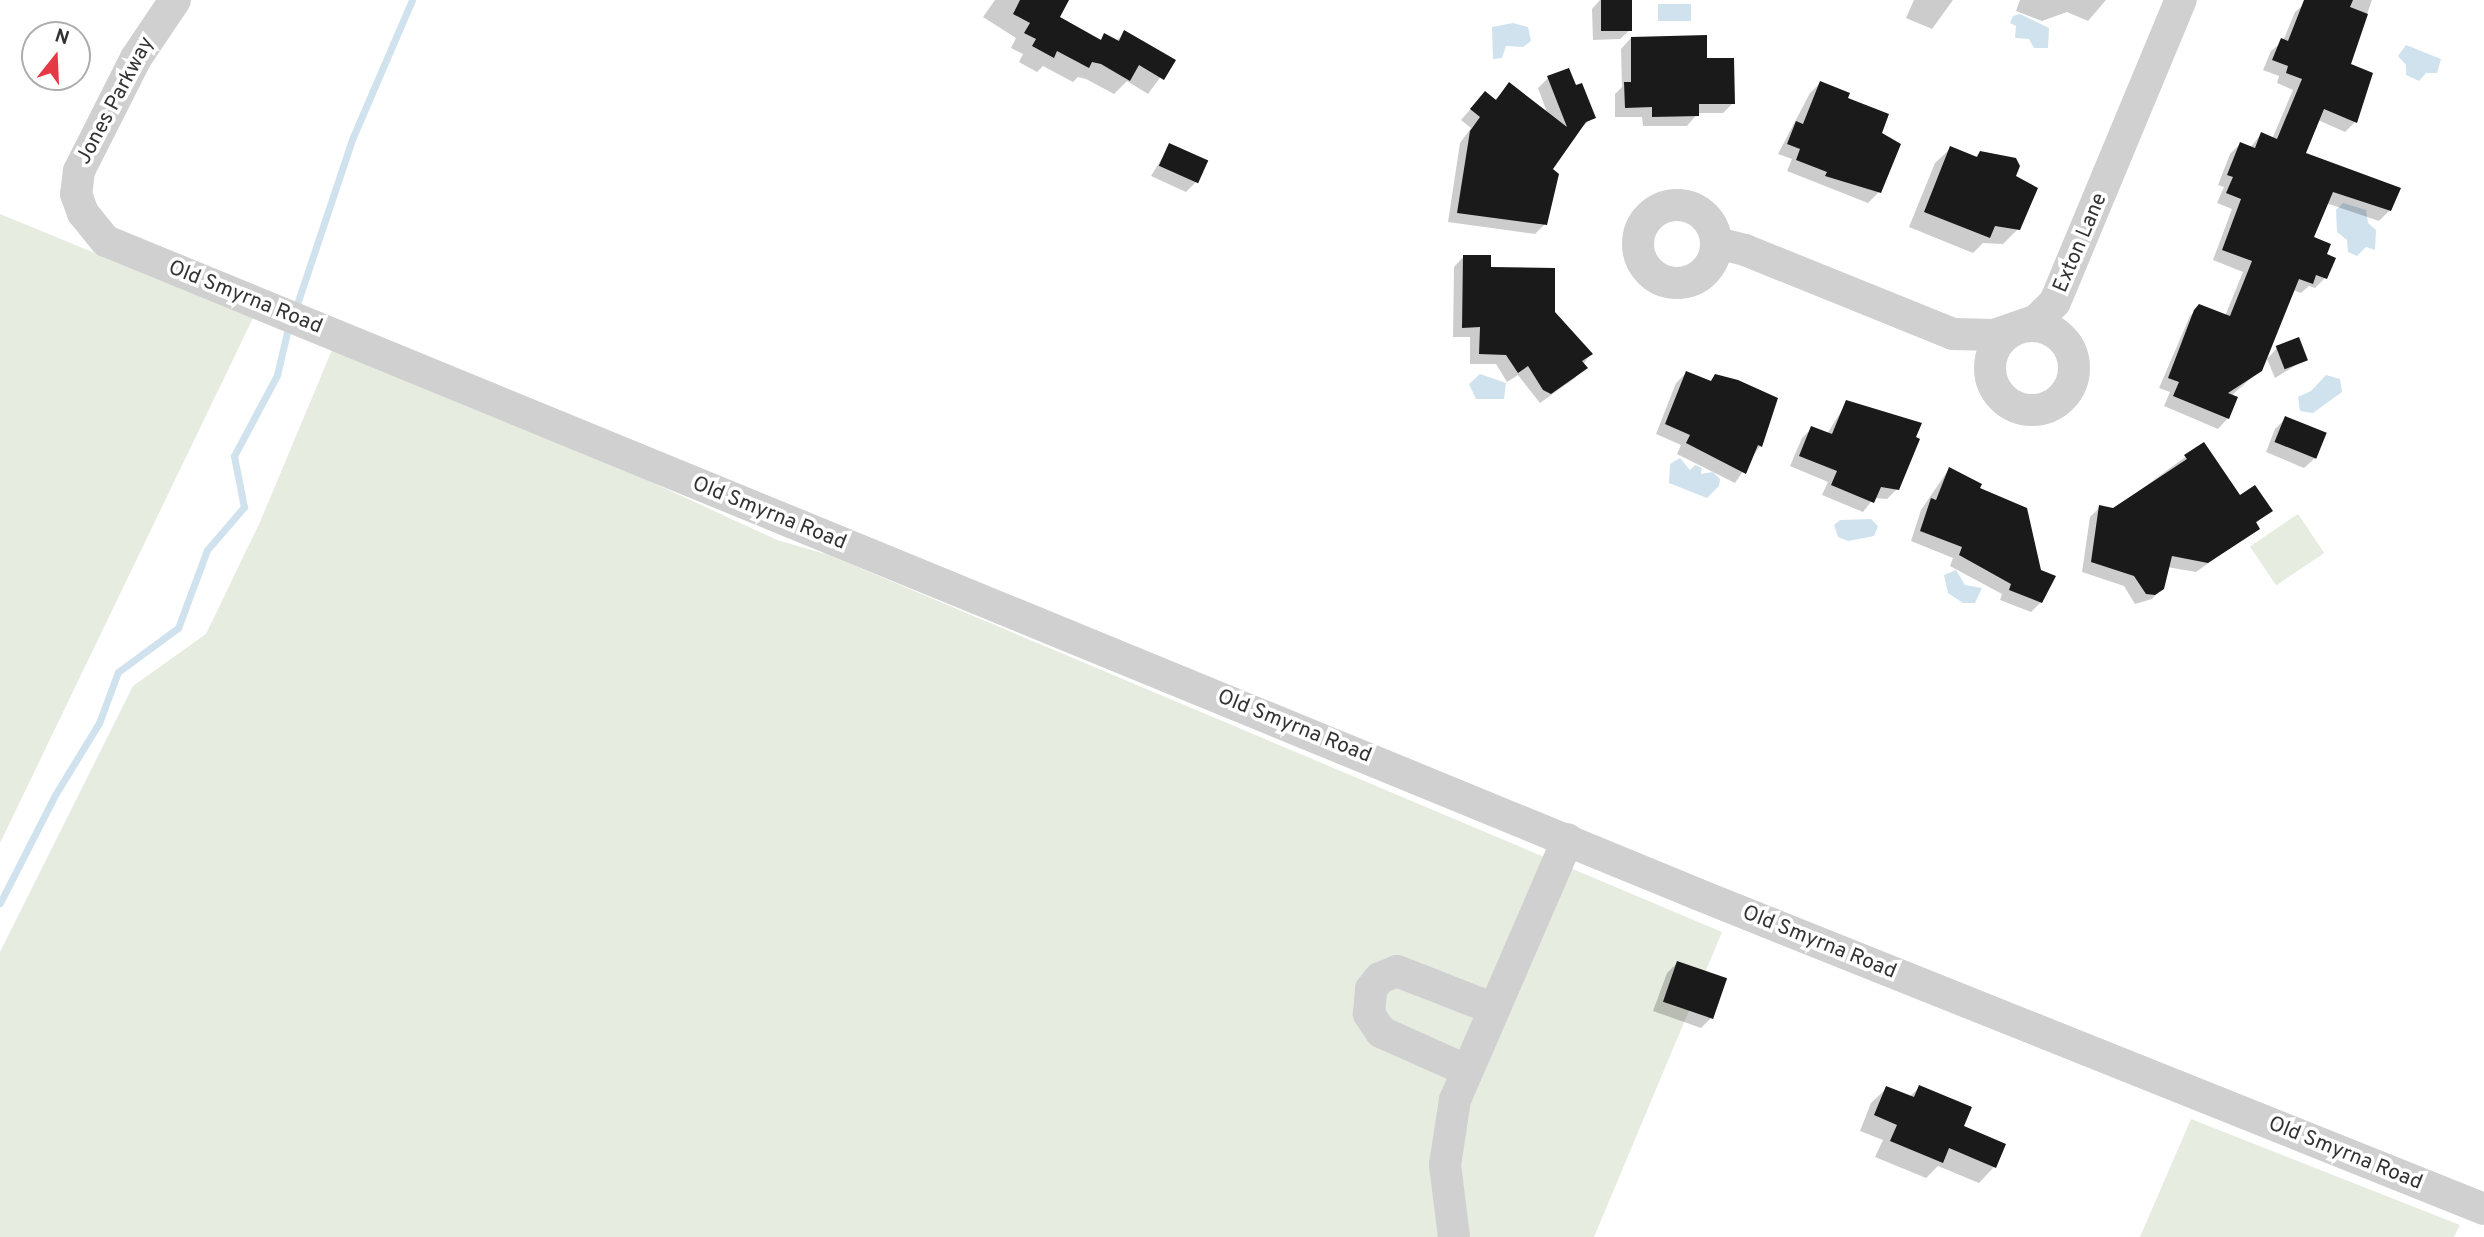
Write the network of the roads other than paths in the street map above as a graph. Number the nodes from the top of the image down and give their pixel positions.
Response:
1 (175, 0) edge
2 (2181, 0) edge
3 (106, 241) joint
4 (1717, 243) dead end
5 (1568, 839) junction
6 (1494, 1009) junction
7 (1466, 1070) junction
8 (2484, 1209) edge
9 (1454, 1237) edge

1 - 3 street, Jones Parkway
2 - 4 street, Exton Lane
3 - 5 street, Old Smyrna Road
5 - 6 street
5 - 8 street, Old Smyrna Road
6 - 7 street
6 - 7 street
7 - 9 street

